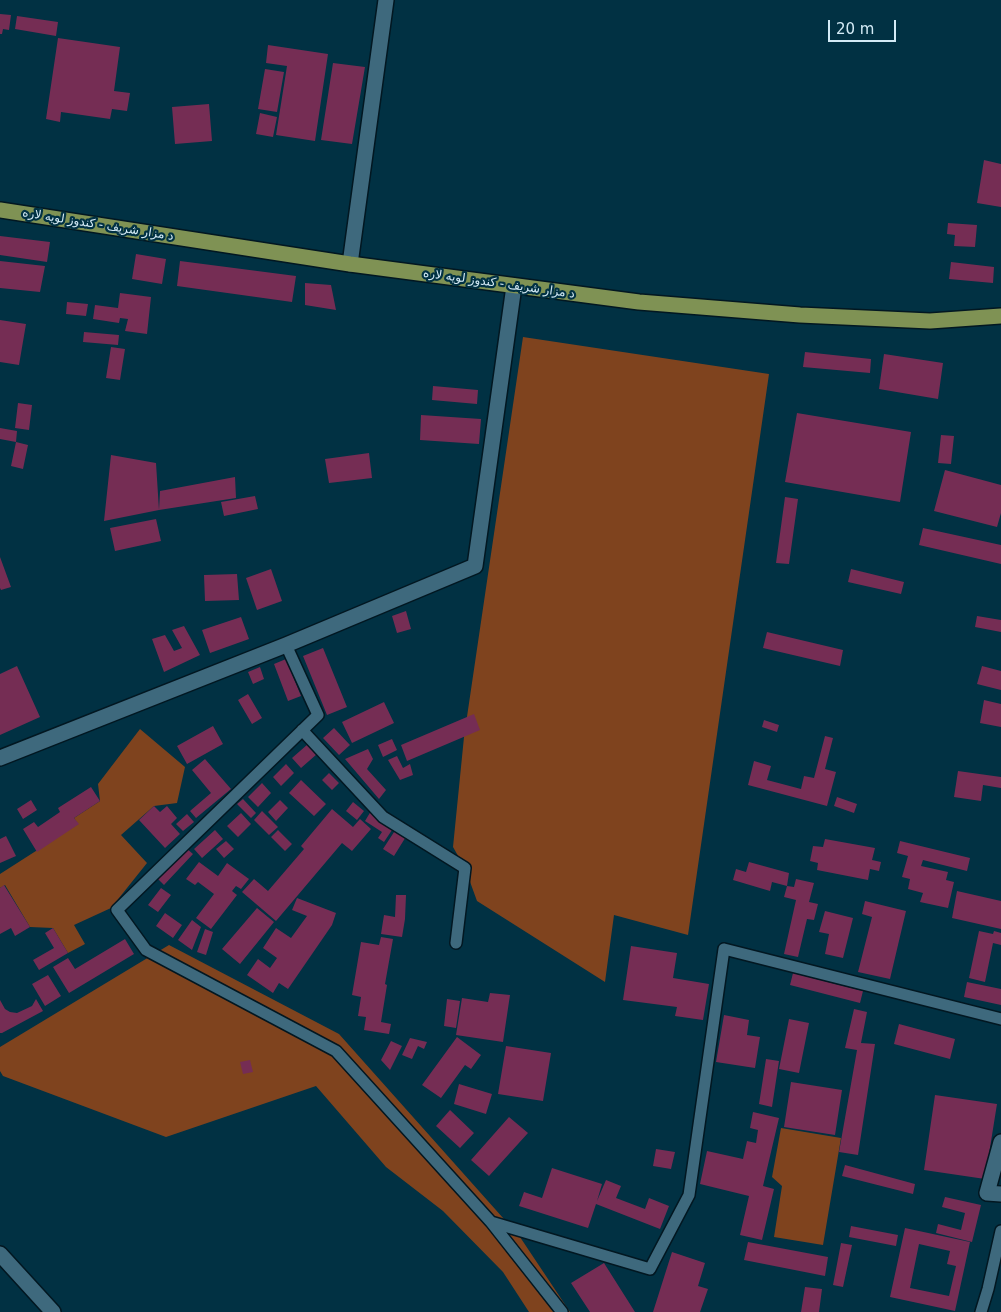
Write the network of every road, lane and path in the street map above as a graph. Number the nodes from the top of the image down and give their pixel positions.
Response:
1 (386, 0) edge
2 (0, 210) edge
3 (350, 264) junction
4 (514, 286) junction
5 (1001, 316) edge
6 (286, 645) junction
7 (302, 730) junction
8 (0, 758) edge
9 (456, 943) dead end
10 (1001, 1019) edge
11 (1001, 1142) edge
12 (1001, 1194) edge
13 (491, 1222) junction
14 (1001, 1231) edge
15 (0, 1254) edge
16 (53, 1312) edge
17 (562, 1312) edge
18 (981, 1312) edge

1 - 3 street
2 - 3 main road, د مزار شریف - کندوز لویه لاره
3 - 4 main road, د مزار شریف - کندوز لویه لاره
4 - 5 main road, د مزار شریف - کندوز لویه لاره
4 - 6 street
6 - 7 lane
6 - 8 street
7 - 9 lane
7 - 13 lane
10 - 13 lane
11 - 12 street
13 - 17 lane
14 - 18 lane
15 - 16 street

